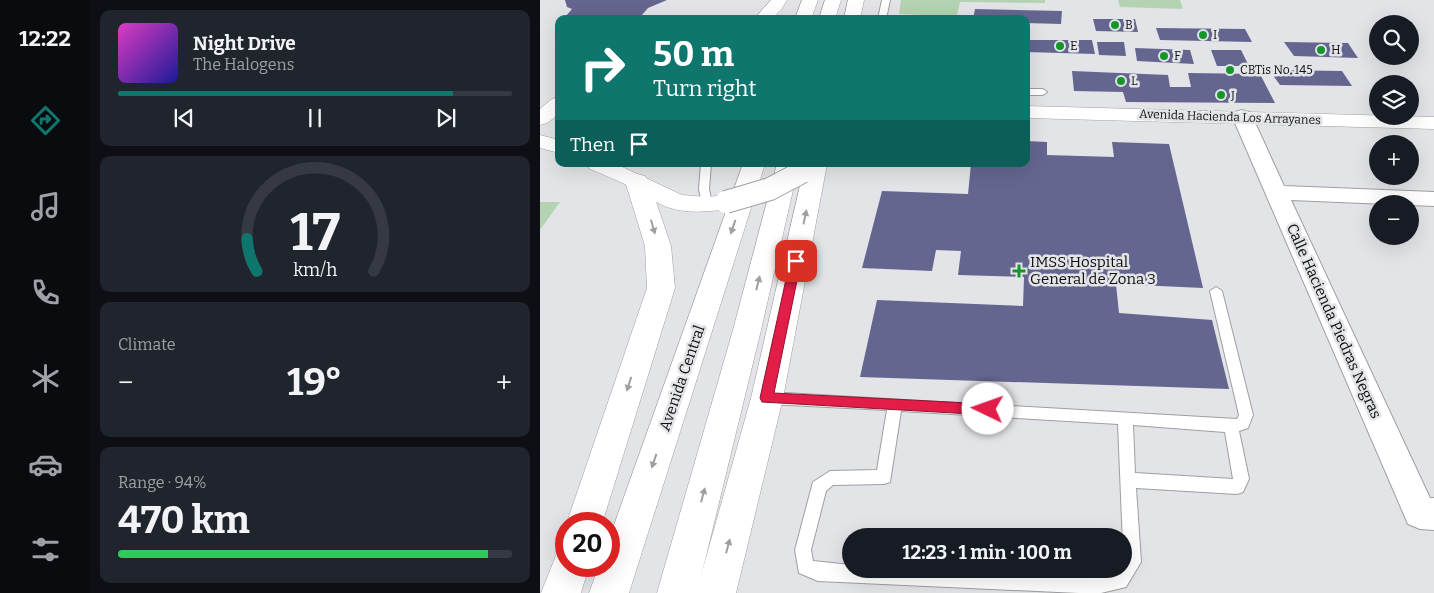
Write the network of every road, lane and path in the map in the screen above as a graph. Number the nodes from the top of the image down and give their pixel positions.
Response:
1 (779, 0) edge
2 (810, 0) edge
3 (833, 0) edge
4 (856, 0) edge
5 (886, 0) edge
6 (766, 15) edge
7 (804, 15) edge
8 (828, 15) edge
9 (853, 15) edge
10 (883, 15) edge
11 (1030, 92) edge
12 (1043, 92) dead end
13 (555, 94) edge
14 (540, 96) edge
15 (555, 106) edge
16 (1030, 112) edge
17 (1242, 116) junction
18 (540, 119) edge
19 (1434, 123) edge
20 (605, 167) edge
21 (706, 167) edge
22 (753, 167) edge
23 (803, 167) edge
24 (804, 167) edge
25 (804, 167) edge
26 (637, 181) junction
27 (1276, 192) junction
28 (1432, 201) edge
29 (717, 203) junction
30 (1216, 291) dead end
31 (767, 398) junction
32 (896, 404) junction
33 (1125, 418) junction
34 (1231, 426) junction
35 (1127, 480) junction
36 (588, 512) edge
37 (1434, 514) edge
38 (566, 577) edge
39 (561, 593) edge
40 (609, 593) edge
41 (677, 593) edge
42 (716, 593) edge

1 - 6 main road
2 - 7 main road
3 - 8 main road
4 - 9 main road
5 - 10 lane
11 - 12 lane
13 - 14 main road
15 - 18 main road
16 - 17 main road, Avenida Hacienda Los Arrayanes
17 - 19 main road, Avenida Hacienda Los Arrayanes
17 - 27 street, Calle Hacienda Piedras Negras
20 - 26 main road
21 - 29 lane
22 -> 40 main road, Avenida Central
23 - 29 main road, bridge
31 -> 24 main road
41 -> 25 main road
26 - 29 main road
26 -> 36 main road
27 - 28 street
27 - 37 street, Calle Hacienda Piedras Negras
30 - 34 lane
31 - 32 lane
42 -> 31 main road
32 - 33 lane
32 - 35 lane
33 - 34 lane
33 - 35 lane
34 - 35 lane
38 - 39 main road

